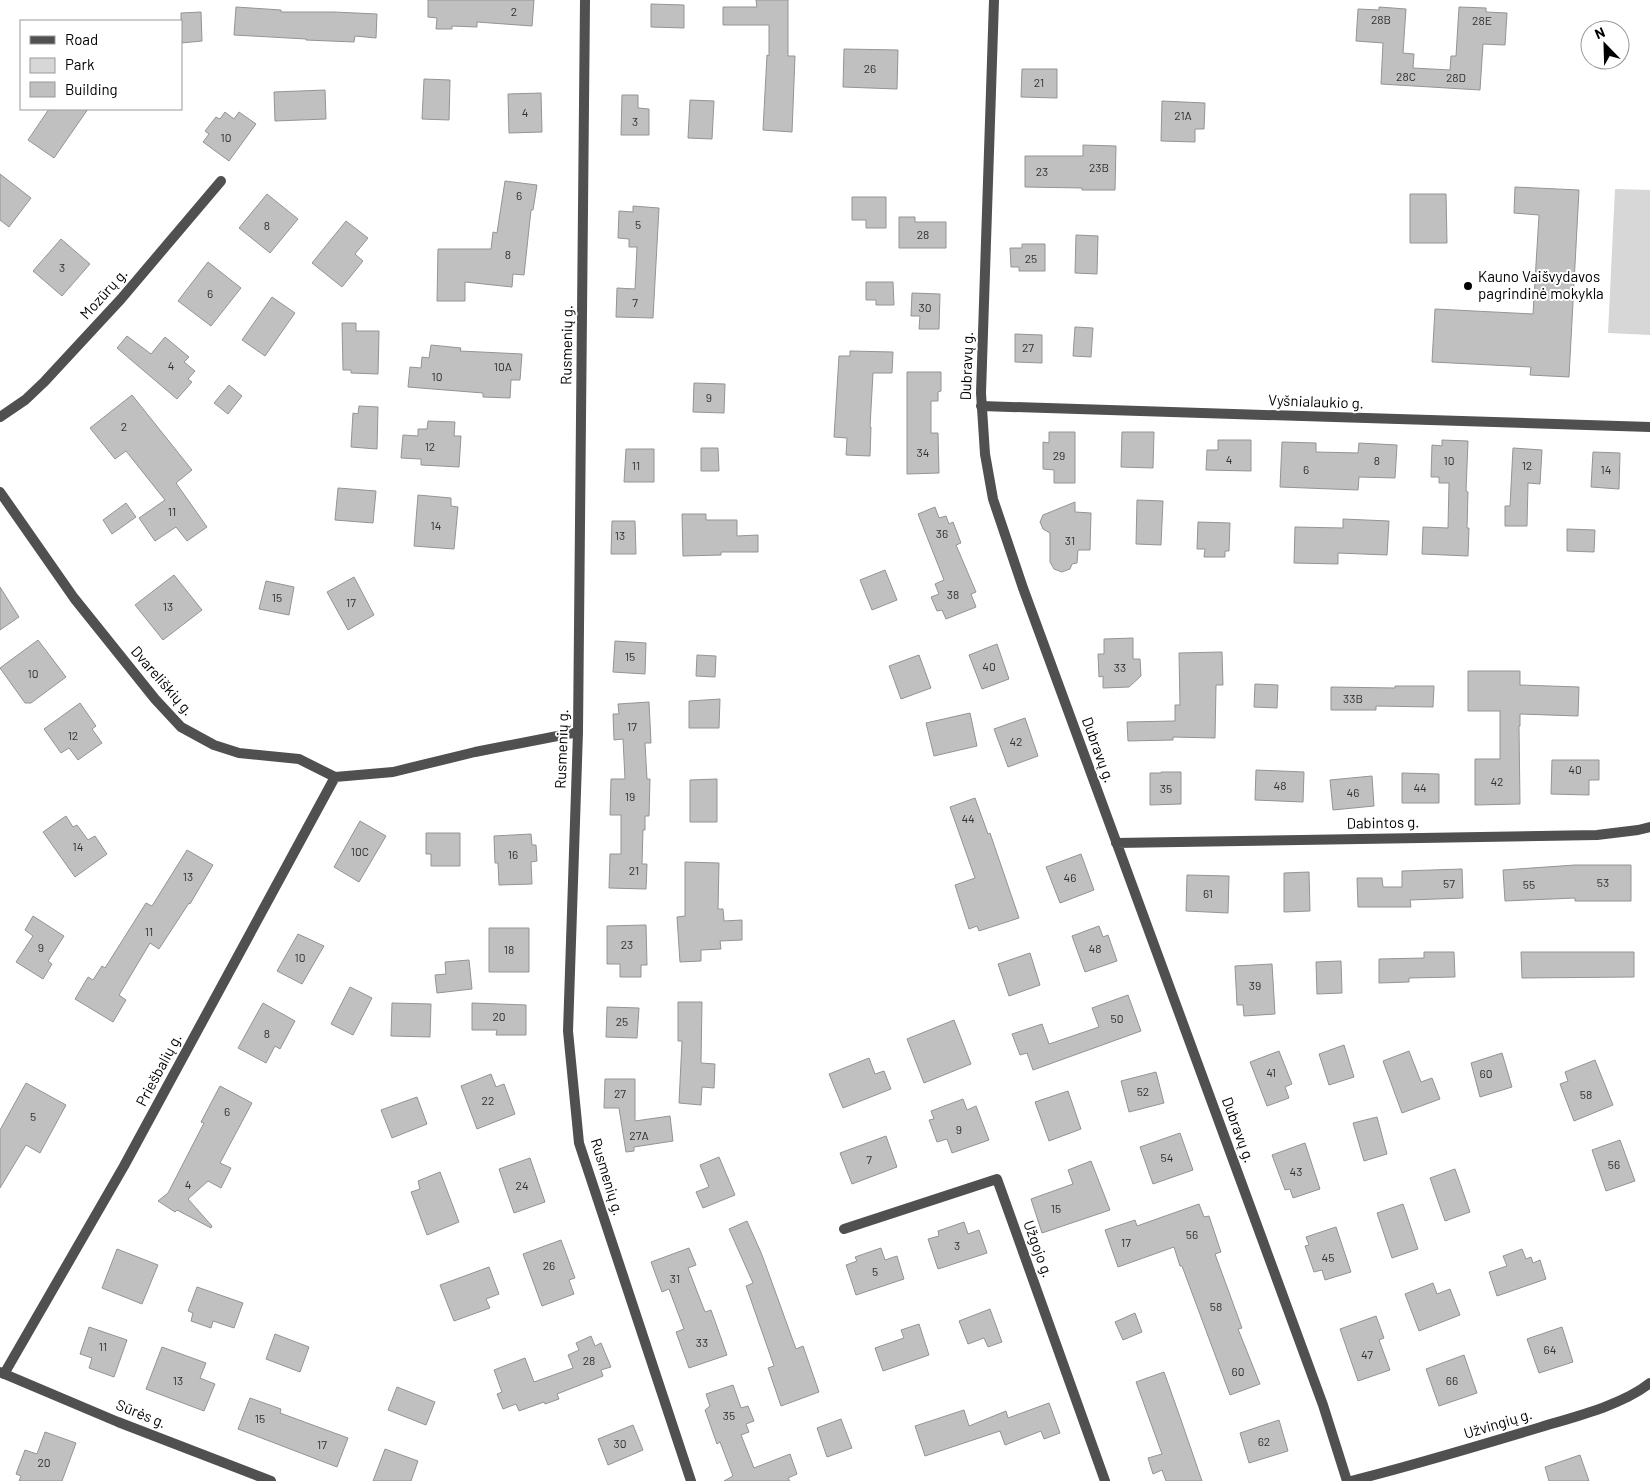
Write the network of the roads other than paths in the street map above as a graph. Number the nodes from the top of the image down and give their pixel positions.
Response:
1 (585, 0) edge
2 (994, 0) edge
3 (221, 181) dead end
4 (981, 406) junction
5 (0, 417) edge
6 (1650, 427) edge
7 (0, 492) edge
8 (578, 732) junction
9 (335, 777) junction
10 (1650, 827) edge
11 (1116, 843) junction
12 (844, 1229) dead end
13 (2, 1373) edge
14 (1650, 1383) edge
15 (271, 1481) edge
16 (691, 1481) edge
17 (1104, 1481) edge
18 (1349, 1481) edge

1 - 8 street, Rusmenių g.
2 - 4 street, Dubravų g.
3 - 5 street, Mozūrų g.
4 - 6 street, Vyšnialaukio g.
4 - 11 street, Dubravų g.
7 - 9 street, Dvareliškių g.
8 - 9 street
8 - 16 street, Rusmenių g.
9 - 13 street, Priešbalių g.
10 - 11 street, Dabintos g.
11 - 18 street, Dubravų g.
12 - 17 street, Užgojo g.
13 - 15 street, Sūrės g.
14 - 18 street, Užvingių g.

